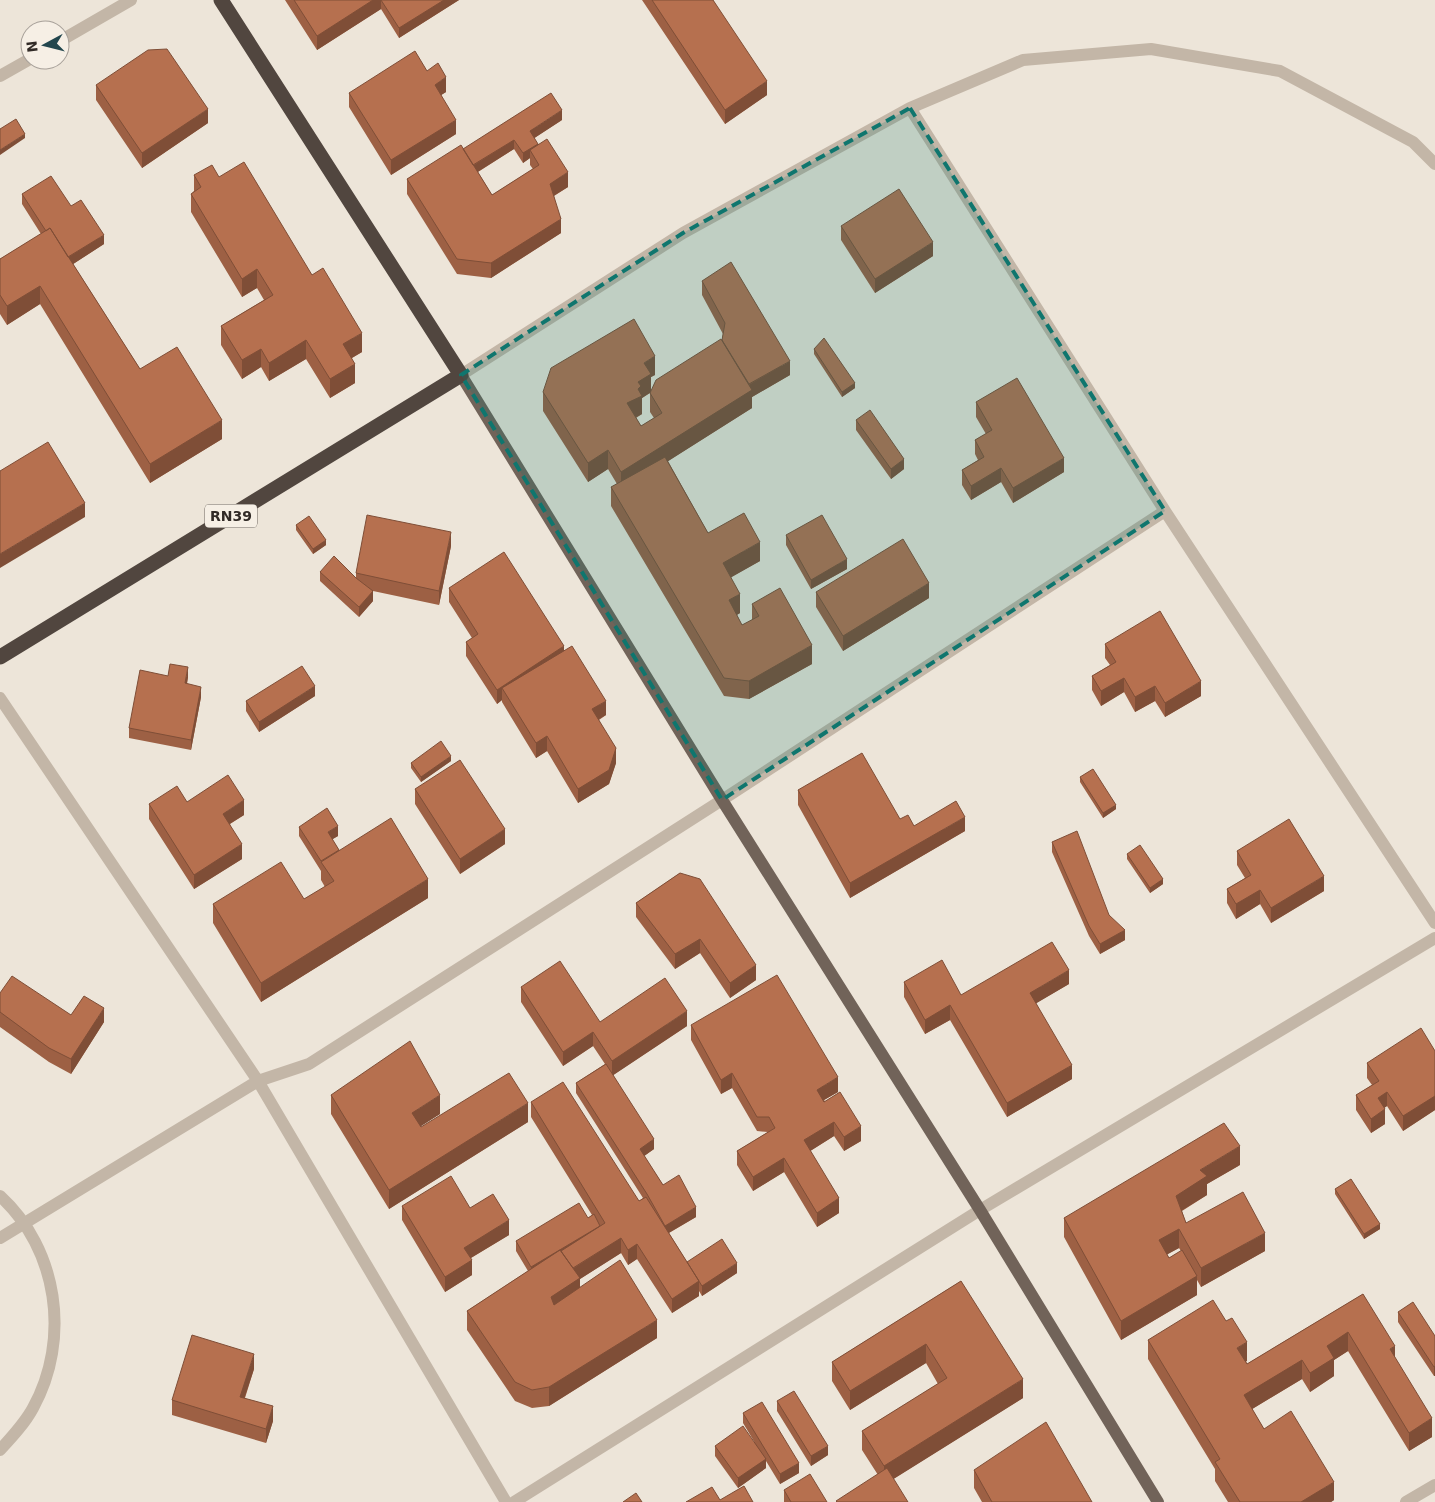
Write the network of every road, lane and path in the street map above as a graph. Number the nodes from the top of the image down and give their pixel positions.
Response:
1 (131, 0) edge
2 (221, 0) edge
3 (70, 36) edge
4 (20, 65) edge
5 (0, 76) edge
6 (910, 108) junction
7 (1435, 164) edge
8 (461, 375) junction
9 (1165, 511) junction
10 (0, 657) edge
11 (0, 698) edge
12 (722, 800) junction
13 (1435, 923) edge
14 (1435, 938) edge
15 (258, 1081) junction
16 (0, 1196) edge
17 (980, 1210) junction
18 (25, 1223) junction
19 (0, 1238) edge
20 (0, 1450) edge
21 (1435, 1485) edge
22 (506, 1502) edge
23 (514, 1502) edge
24 (1158, 1502) edge
25 (1406, 1502) edge

1 - 3 street
2 - 8 highway
4 - 5 street
6 - 7 street
6 - 8 street
6 - 9 street
8 - 10 highway, RN39
8 - 12 main road
9 - 12 street
9 - 13 street
11 - 15 street
12 - 15 street
12 - 17 main road
14 - 17 street
15 - 18 street
15 - 22 street
16 - 18 street
17 - 23 street
17 - 24 main road
18 - 19 street
18 - 20 street
21 - 25 street

